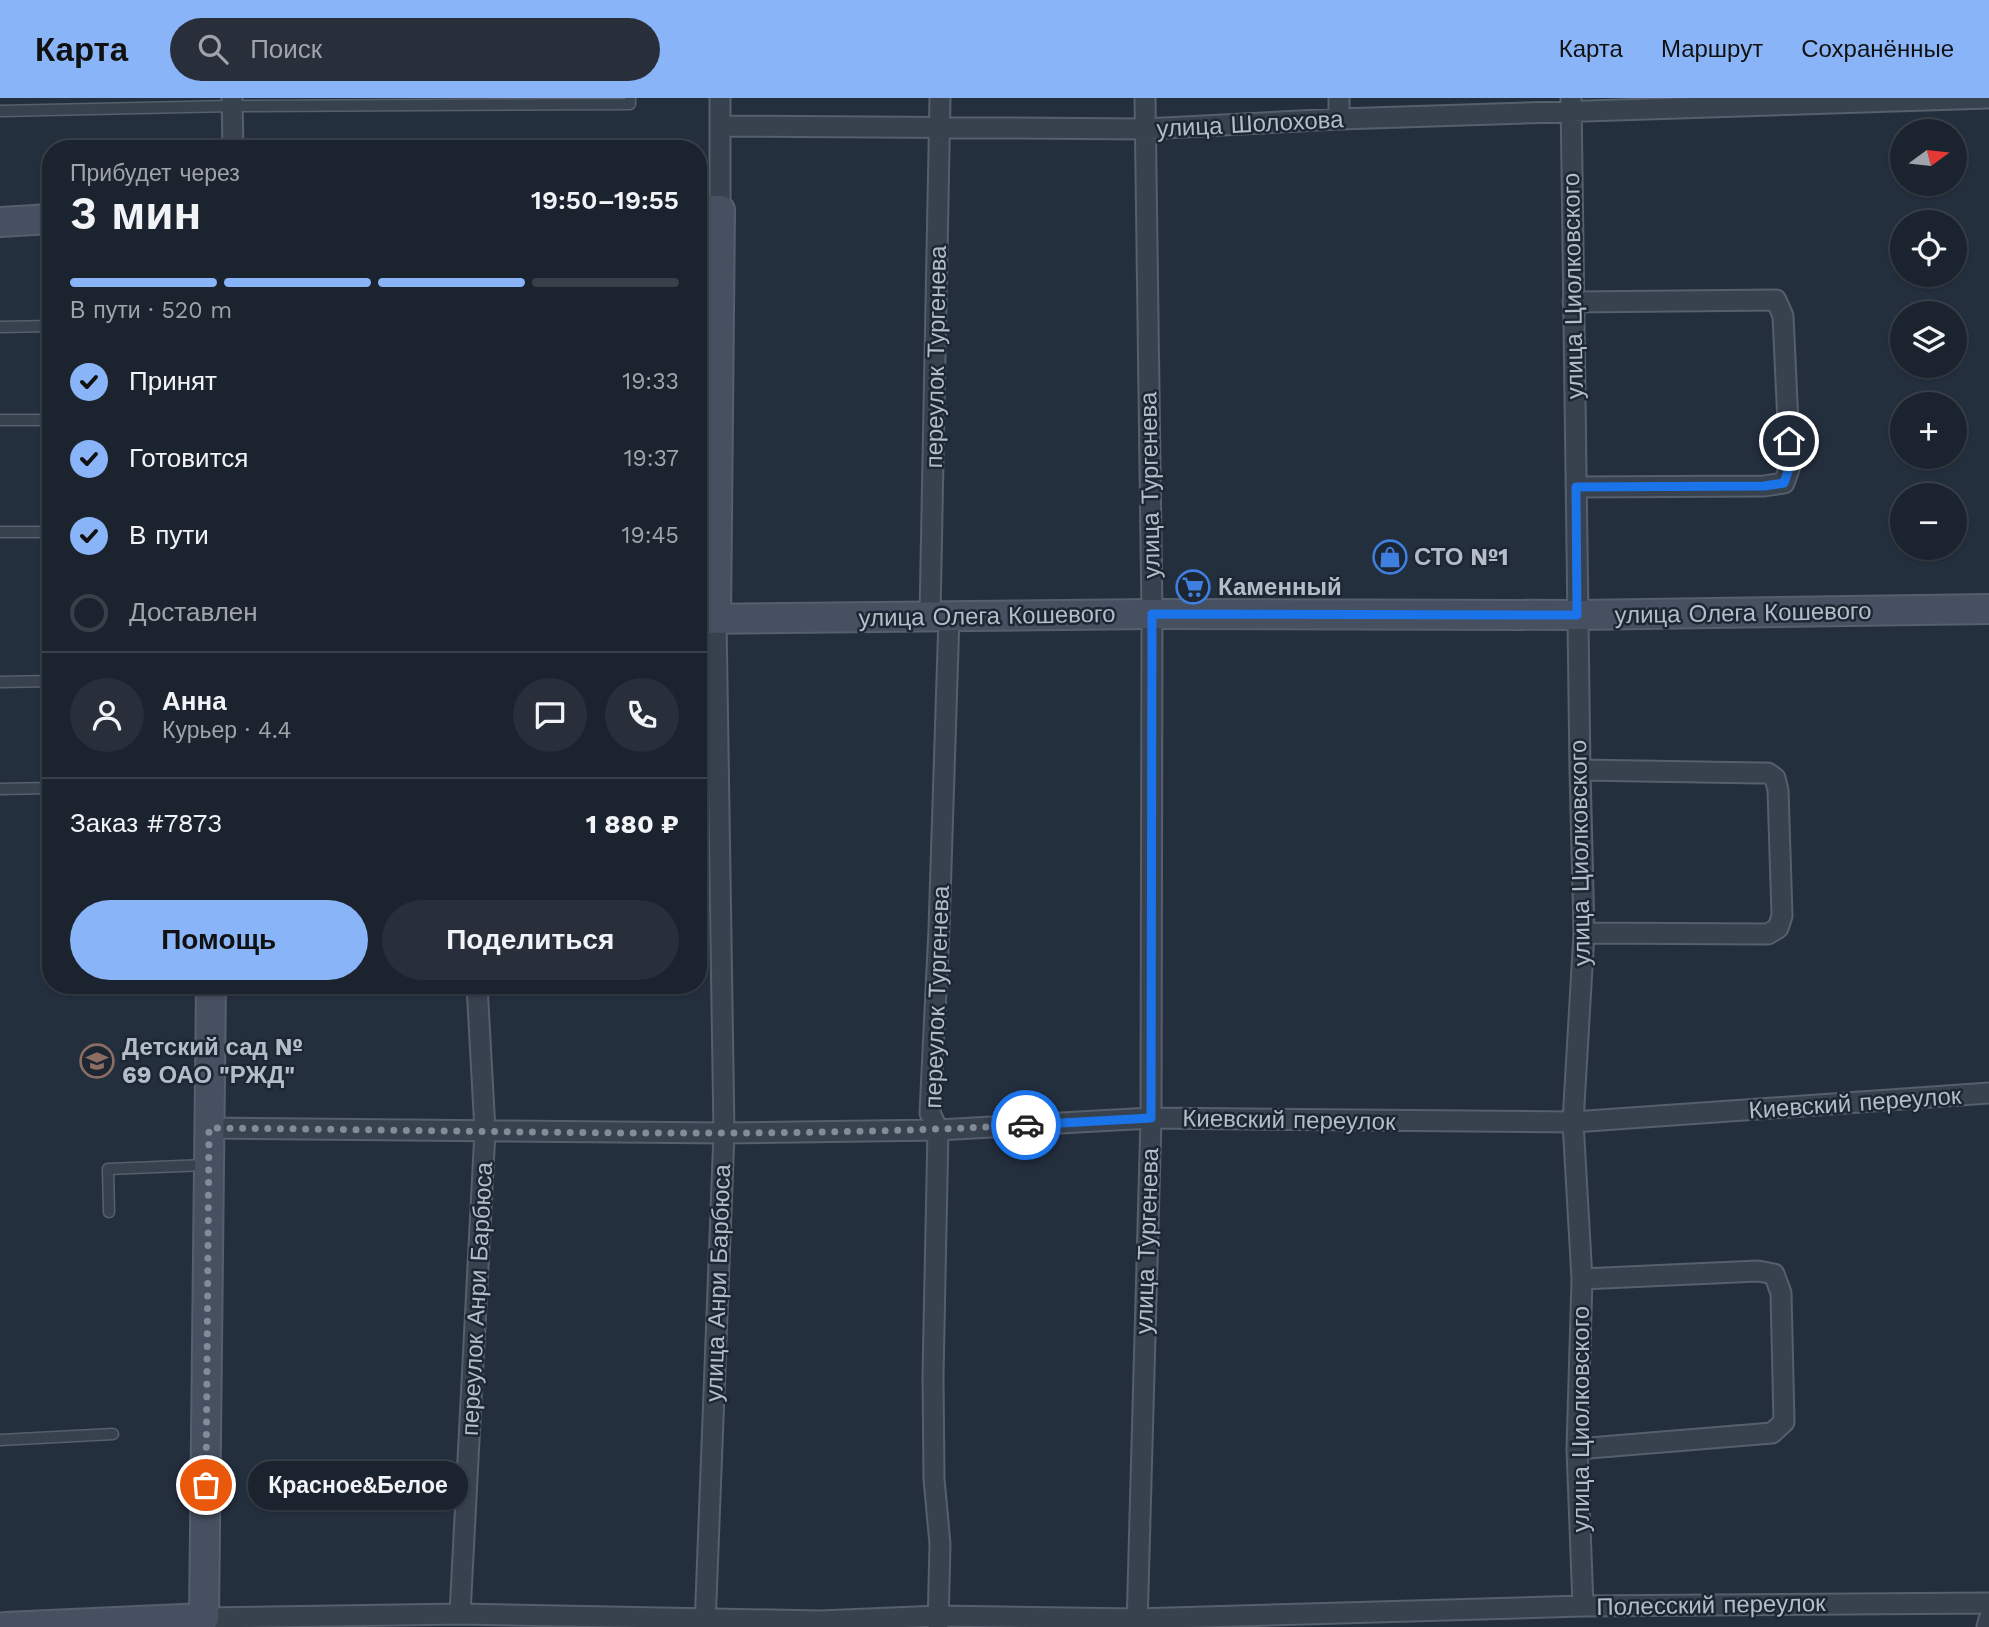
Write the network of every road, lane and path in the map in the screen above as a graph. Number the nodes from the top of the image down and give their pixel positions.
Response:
1 (630, 98) edge
2 (720, 98) edge
3 (940, 98) edge
4 (1145, 98) edge
5 (1339, 98) edge
6 (1989, 99) edge
7 (454, 101) edge
8 (232, 102) edge
9 (316, 102) edge
10 (1571, 105) edge
11 (0, 111) edge
12 (1339, 119) junction
13 (721, 126) junction
14 (941, 128) junction
15 (1145, 129) junction
16 (233, 140) edge
17 (709, 210) edge
18 (42, 220) edge
19 (0, 222) edge
20 (1573, 302) junction
21 (42, 326) edge
22 (0, 327) edge
23 (0, 420) edge
24 (42, 420) edge
25 (1576, 487) junction
26 (0, 532) edge
27 (42, 532) edge
28 (1989, 609) edge
29 (1152, 614) junction
30 (1577, 615) junction
31 (939, 616) junction
32 (707, 619) edge
33 (42, 681) edge
34 (0, 682) edge
35 (1580, 770) junction
36 (42, 788) edge
37 (0, 789) edge
38 (1584, 933) junction
39 (212, 994) edge
40 (477, 994) edge
41 (1989, 1093) edge
42 (1151, 1118) junction
43 (1573, 1122) junction
44 (209, 1128) junction
45 (938, 1130) junction
46 (485, 1131) junction
47 (724, 1133) junction
48 (210, 1165) junction
49 (109, 1212) dead end
50 (1582, 1279) junction
51 (113, 1434) dead end
52 (0, 1440) edge
53 (1577, 1449) junction
54 (1989, 1603) edge
55 (1583, 1606) junction
56 (460, 1614) junction
57 (204, 1618) junction
58 (1989, 1619) edge
59 (938, 1622) edge
60 (705, 1623) edge
61 (1137, 1623) edge
62 (5, 1627) edge
63 (1987, 1627) edge

1 - 7 lane
2 - 13 street, улица Анри Барбюса
3 - 14 street, переулок Тургенева
4 - 15 street, улица Тургенева
5 - 12 street
6 - 10 street, улица Шолохова
7 - 9 lane
8 - 9 lane
8 - 11 lane
8 - 16 street
10 - 12 street, улица Шолохова
10 - 20 street, улица Циолковского
12 - 15 street, улица Шолохова
13 - 14 street, улица Шолохова
13 - 17 street, улица Анри Барбюса
14 - 15 street, улица Шолохова
14 - 31 street, переулок Тургенева
15 - 29 street, улица Тургенева
17 - 32 street, улица Анри Барбюса
18 - 19 street
20 - 25 street, улица Циолковского
20 - 25 street
21 - 22 lane
23 - 24 lane
25 - 30 street, улица Циолковского
26 - 27 lane
28 - 30 street, улица Олега Кошевого
29 - 30 street, улица Олега Кошевого
29 - 31 street, улица Олега Кошевого
29 - 42 street, улица Тургенева
30 - 35 street, улица Циолковского
31 - 32 street, улица Олега Кошевого
31 - 45 street, переулок Тургенева
32 - 47 street, улица Анри Барбюса
33 - 34 lane
35 - 38 street, улица Циолковского
35 - 38 street
36 - 37 lane
38 - 43 street, улица Циолковского
39 - 44 street
40 - 46 street, переулок Анри Барбюса
41 - 43 street, Киевский переулок
42 - 43 street, Киевский переулок
42 - 45 street, Киевский переулок
42 - 61 street, улица Тургенева
43 - 50 street, улица Циолковского
44 - 46 street, Киевский переулок
44 - 48 street
45 - 47 street, Киевский переулок
45 - 59 street, переулок Тургенева
46 - 47 street, Киевский переулок
46 - 56 street, переулок Анри Барбюса
47 - 60 street, улица Анри Барбюса
48 - 49 lane
48 - 57 street
50 - 53 street, улица Циолковского
50 - 53 street
51 - 52 lane
53 - 55 street, улица Циолковского
54 - 55 street, Полесский переулок
55 - 61 street, Полесский переулок
56 - 57 street, Полесский переулок
56 - 60 street, Полесский переулок
57 - 62 street, Полесский переулок
58 - 63 street
59 - 60 street, Полесский переулок
59 - 61 street, Полесский переулок

